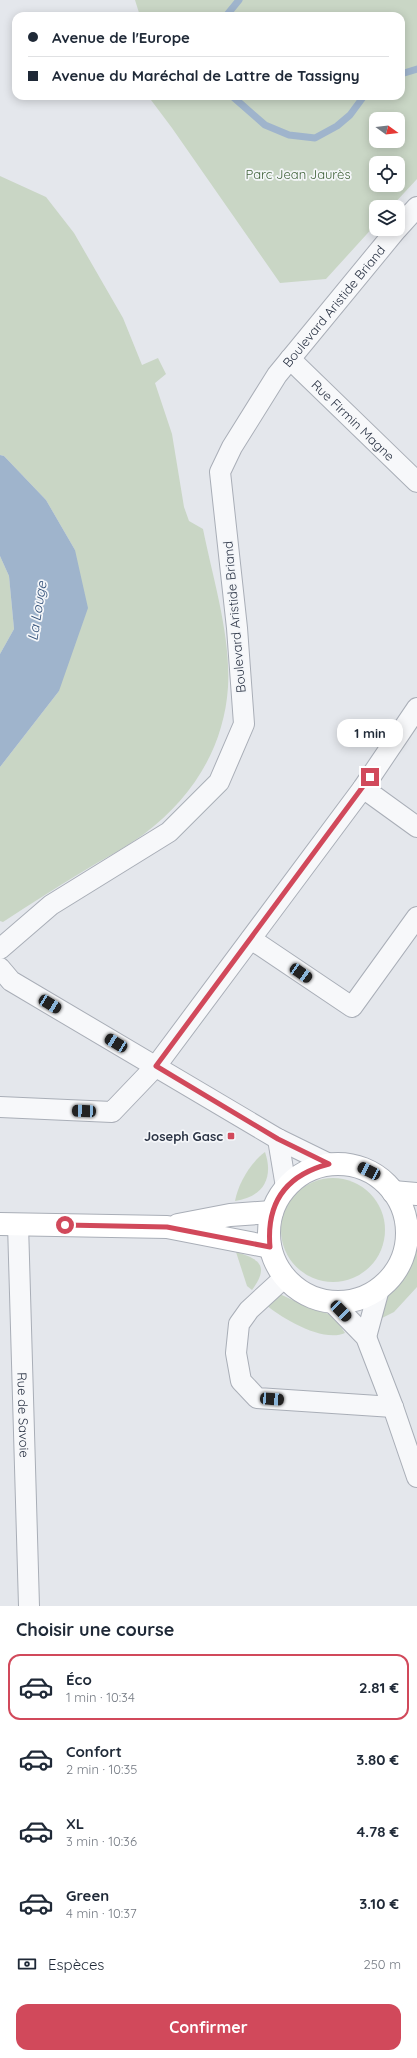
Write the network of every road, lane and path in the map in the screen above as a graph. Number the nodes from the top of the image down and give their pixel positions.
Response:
1 (417, 207) edge
2 (405, 220) edge
3 (391, 236) edge
4 (290, 359) junction
5 (417, 482) edge
6 (417, 708) edge
7 (362, 788) junction
8 (417, 827) edge
9 (417, 917) edge
10 (251, 939) junction
11 (0, 949) edge
12 (0, 968) edge
13 (156, 1066) junction
14 (0, 1107) edge
15 (278, 1139) junction
16 (329, 1164) junction
17 (286, 1187) junction
18 (393, 1192) junction
19 (417, 1194) edge
20 (272, 1212) junction
21 (9, 1224) edge
22 (167, 1227) junction
23 (411, 1244) edge
24 (270, 1247) junction
25 (285, 1278) junction
26 (379, 1288) junction
27 (332, 1302) junction
28 (366, 1337) junction
29 (393, 1407) junction
30 (417, 1477) edge
31 (29, 1606) edge

1 - 2 street, Boulevard Aristide Briand
3 - 4 street, Boulevard Aristide Briand
4 - 5 street, Rue Firmin Magne
4 - 11 street, Boulevard Aristide Briand
6 - 7 street
7 - 8 street
7 - 10 street
9 - 10 street
10 - 13 street
12 - 13 street
13 - 14 street
13 - 15 street
15 - 16 street
15 - 17 street
16 - 17 street
16 - 18 street
17 - 20 street
18 - 19 street
18 - 23 street
20 - 22 street
20 - 24 street
21 - 22 street
21 - 31 street, Rue de Savoie
22 - 24 street
23 - 26 street
24 - 25 street
25 - 27 street
25 - 29 street
26 - 27 street
26 - 28 street
27 - 28 street
28 - 29 street
29 - 30 street

